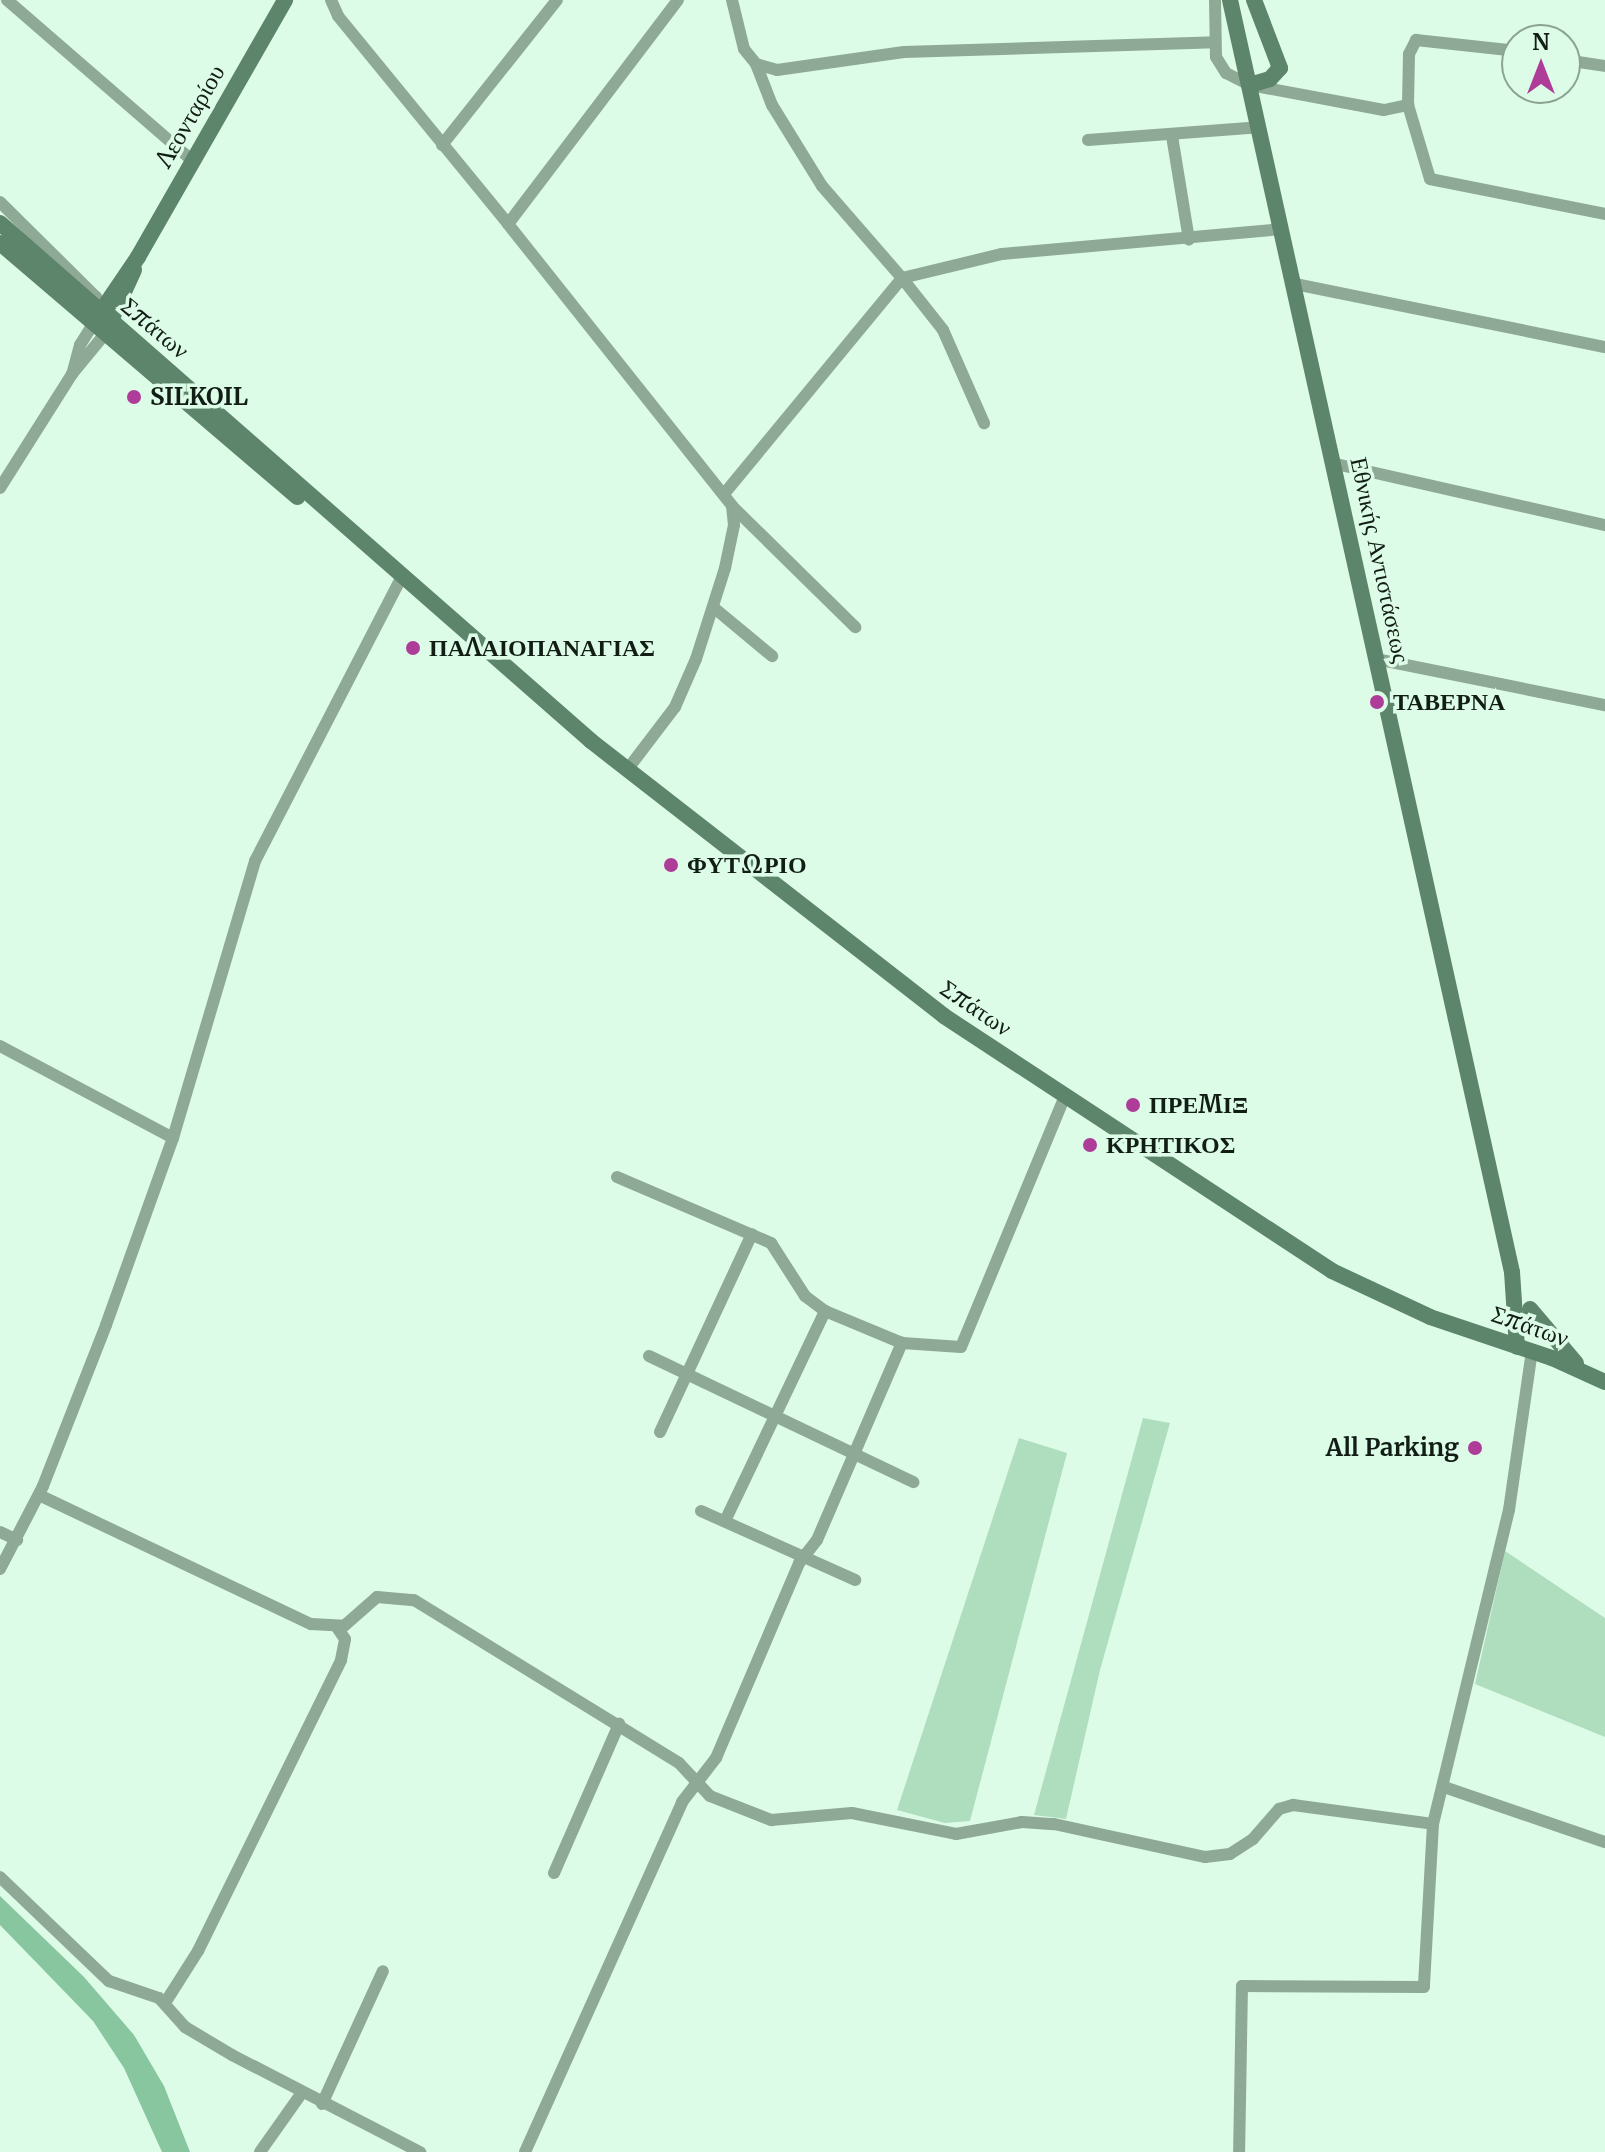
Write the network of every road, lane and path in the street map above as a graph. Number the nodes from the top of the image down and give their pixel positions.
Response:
1 (7, 0) edge
2 (285, 0) edge
3 (331, 0) edge
4 (557, 0) edge
5 (678, 0) edge
6 (732, 0) edge
7 (1215, 0) edge
8 (1230, 0) edge
9 (1254, 0) edge
10 (1215, 42) junction
11 (1501, 49) edge
12 (1581, 62) edge
13 (756, 64) junction
14 (1605, 66) edge
15 (1250, 85) junction
16 (1408, 105) junction
17 (1259, 127) junction
18 (1172, 136) junction
19 (1088, 140) dead end
20 (442, 145) junction
21 (192, 160) junction
22 (0, 202) edge
23 (1605, 214) edge
24 (0, 223) edge
25 (508, 224) junction
26 (1282, 229) junction
27 (1189, 240) junction
28 (0, 243) edge
29 (902, 278) junction
30 (1295, 284) junction
31 (102, 324) junction
32 (1605, 347) edge
33 (984, 423) dead end
34 (1336, 464) junction
35 (0, 488) edge
36 (724, 494) junction
37 (732, 506) junction
38 (1605, 525) edge
39 (401, 578) junction
40 (713, 607) junction
41 (855, 627) dead end
42 (772, 656) dead end
43 (1376, 659) junction
44 (1605, 705) edge
45 (627, 770) junction
46 (0, 1046) edge
47 (1065, 1096) junction
48 (173, 1138) junction
49 (617, 1177) dead end
50 (752, 1234) junction
51 (1512, 1272) junction
52 (1530, 1309) junction
53 (825, 1311) junction
54 (902, 1343) junction
55 (1524, 1349) junction
56 (649, 1356) dead end
57 (1586, 1372) junction
58 (689, 1375) junction
59 (1605, 1382) edge
60 (775, 1417) junction
61 (660, 1432) dead end
62 (857, 1452) junction
63 (913, 1482) dead end
64 (39, 1495) junction
65 (701, 1511) dead end
66 (725, 1521) junction
67 (0, 1532) edge
68 (17, 1540) junction
69 (805, 1557) junction
70 (0, 1569) edge
71 (855, 1580) dead end
72 (338, 1629) junction
73 (619, 1724) junction
74 (697, 1780) junction
75 (1444, 1787) junction
76 (1433, 1824) junction
77 (1605, 1842) edge
78 (554, 1873) dead end
79 (0, 1877) edge
80 (383, 1971) dead end
81 (165, 2003) junction
82 (301, 2094) junction
83 (322, 2104) junction
84 (260, 2152) edge
85 (420, 2152) edge
86 (525, 2152) edge
87 (1239, 2152) edge

1 - 21 street
2 - 21 main road, Λεονταρίου
3 - 20 street
4 - 20 street
5 - 25 street
6 - 13 street
7 - 10 street
8 - 15 main road, Εθνικής Αντιστάσεως
9 - 15 main road
10 - 13 street
10 - 15 street
11 - 16 street
12 - 14 street
13 - 29 street
15 - 16 street
15 - 17 main road, Εθνικής Αντιστάσεως
16 - 23 street
17 - 18 street
17 - 26 main road, Εθνικής Αντιστάσεως
18 - 19 street
18 - 27 street
20 - 25 street
21 - 31 main road, Λεονταρίου
22 - 31 street
24 - 31 main road, Σπάτων
25 - 36 street
26 - 27 street
26 - 30 main road, Εθνικής Αντιστάσεως
27 - 29 street
28 - 31 main road, Σπάτων
29 - 33 street
29 - 36 street
30 - 32 street
30 - 34 main road, Εθνικής Αντιστάσεως
31 - 35 street
31 - 39 main road, Σπάτων
34 - 38 street
34 - 43 main road, Εθνικής Αντιστάσεως
36 - 37 street
37 - 40 street
37 - 41 street
39 - 45 main road, Σπάτων
39 - 48 street
40 - 42 street
40 - 45 street
43 - 44 street
43 - 51 main road, Εθνικής Αντιστάσεως
45 - 47 main road, Σπάτων
46 - 48 street
47 - 54 street
47 - 55 main road, Σπάτων
48 - 64 street
49 - 50 street
50 - 53 street
50 - 58 street
51 - 52 main road, Εθνικής Αντιστάσεως
51 - 55 main road, Εθνικής Αντιστάσεως
52 - 55 main road
52 - 57 main road, Εθνικής Αντιστάσεως
53 - 54 street
53 - 60 street
54 - 62 street
55 - 57 main road, Σπάτων
55 - 75 street
56 - 58 street
57 - 59 main road, Σπάτων
58 - 60 street
58 - 61 street
60 - 62 street
60 - 66 street
62 - 63 street
62 - 69 street
64 - 68 street
64 - 72 street
65 - 66 street
66 - 69 street
67 - 68 street
68 - 70 street
69 - 71 street
69 - 74 street
72 - 73 street
72 - 81 street
73 - 74 street
73 - 78 street
74 - 76 street
74 - 86 street
75 - 76 street
75 - 77 street
76 - 87 street
79 - 81 street
80 - 83 street
81 - 82 street
82 - 83 street
82 - 84 street
83 - 85 street

